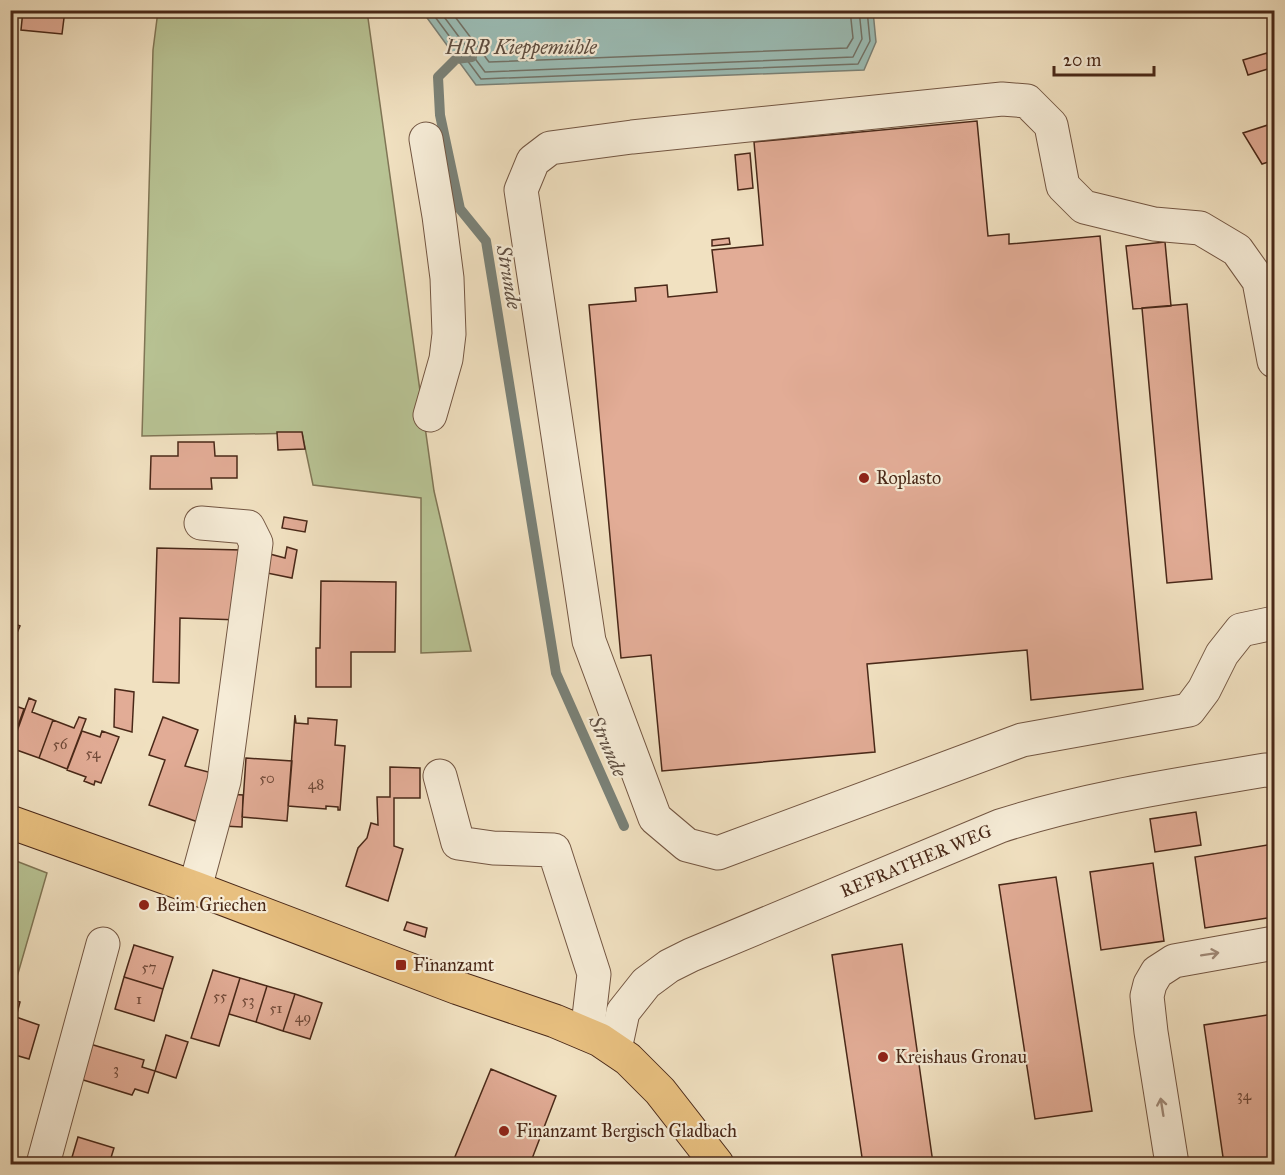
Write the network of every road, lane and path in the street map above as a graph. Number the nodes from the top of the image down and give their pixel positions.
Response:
1 (426, 139) dead end
2 (1275, 361) edge
3 (430, 415) dead end
4 (201, 523) dead end
5 (1275, 623) edge
6 (1275, 771) edge
7 (440, 776) dead end
8 (10, 822) edge
9 (195, 888) junction
10 (1275, 943) edge
11 (103, 944) dead end
12 (601, 1041) junction
13 (43, 1164) edge
14 (717, 1164) edge
15 (1172, 1164) edge

1 - 3 street
2 - 5 street
4 - 9 street
6 - 12 street, REFRATHER WEG
7 - 12 street
8 - 9 main road
9 - 12 main road
15 -> 10 street
11 - 13 street
12 - 14 main road

